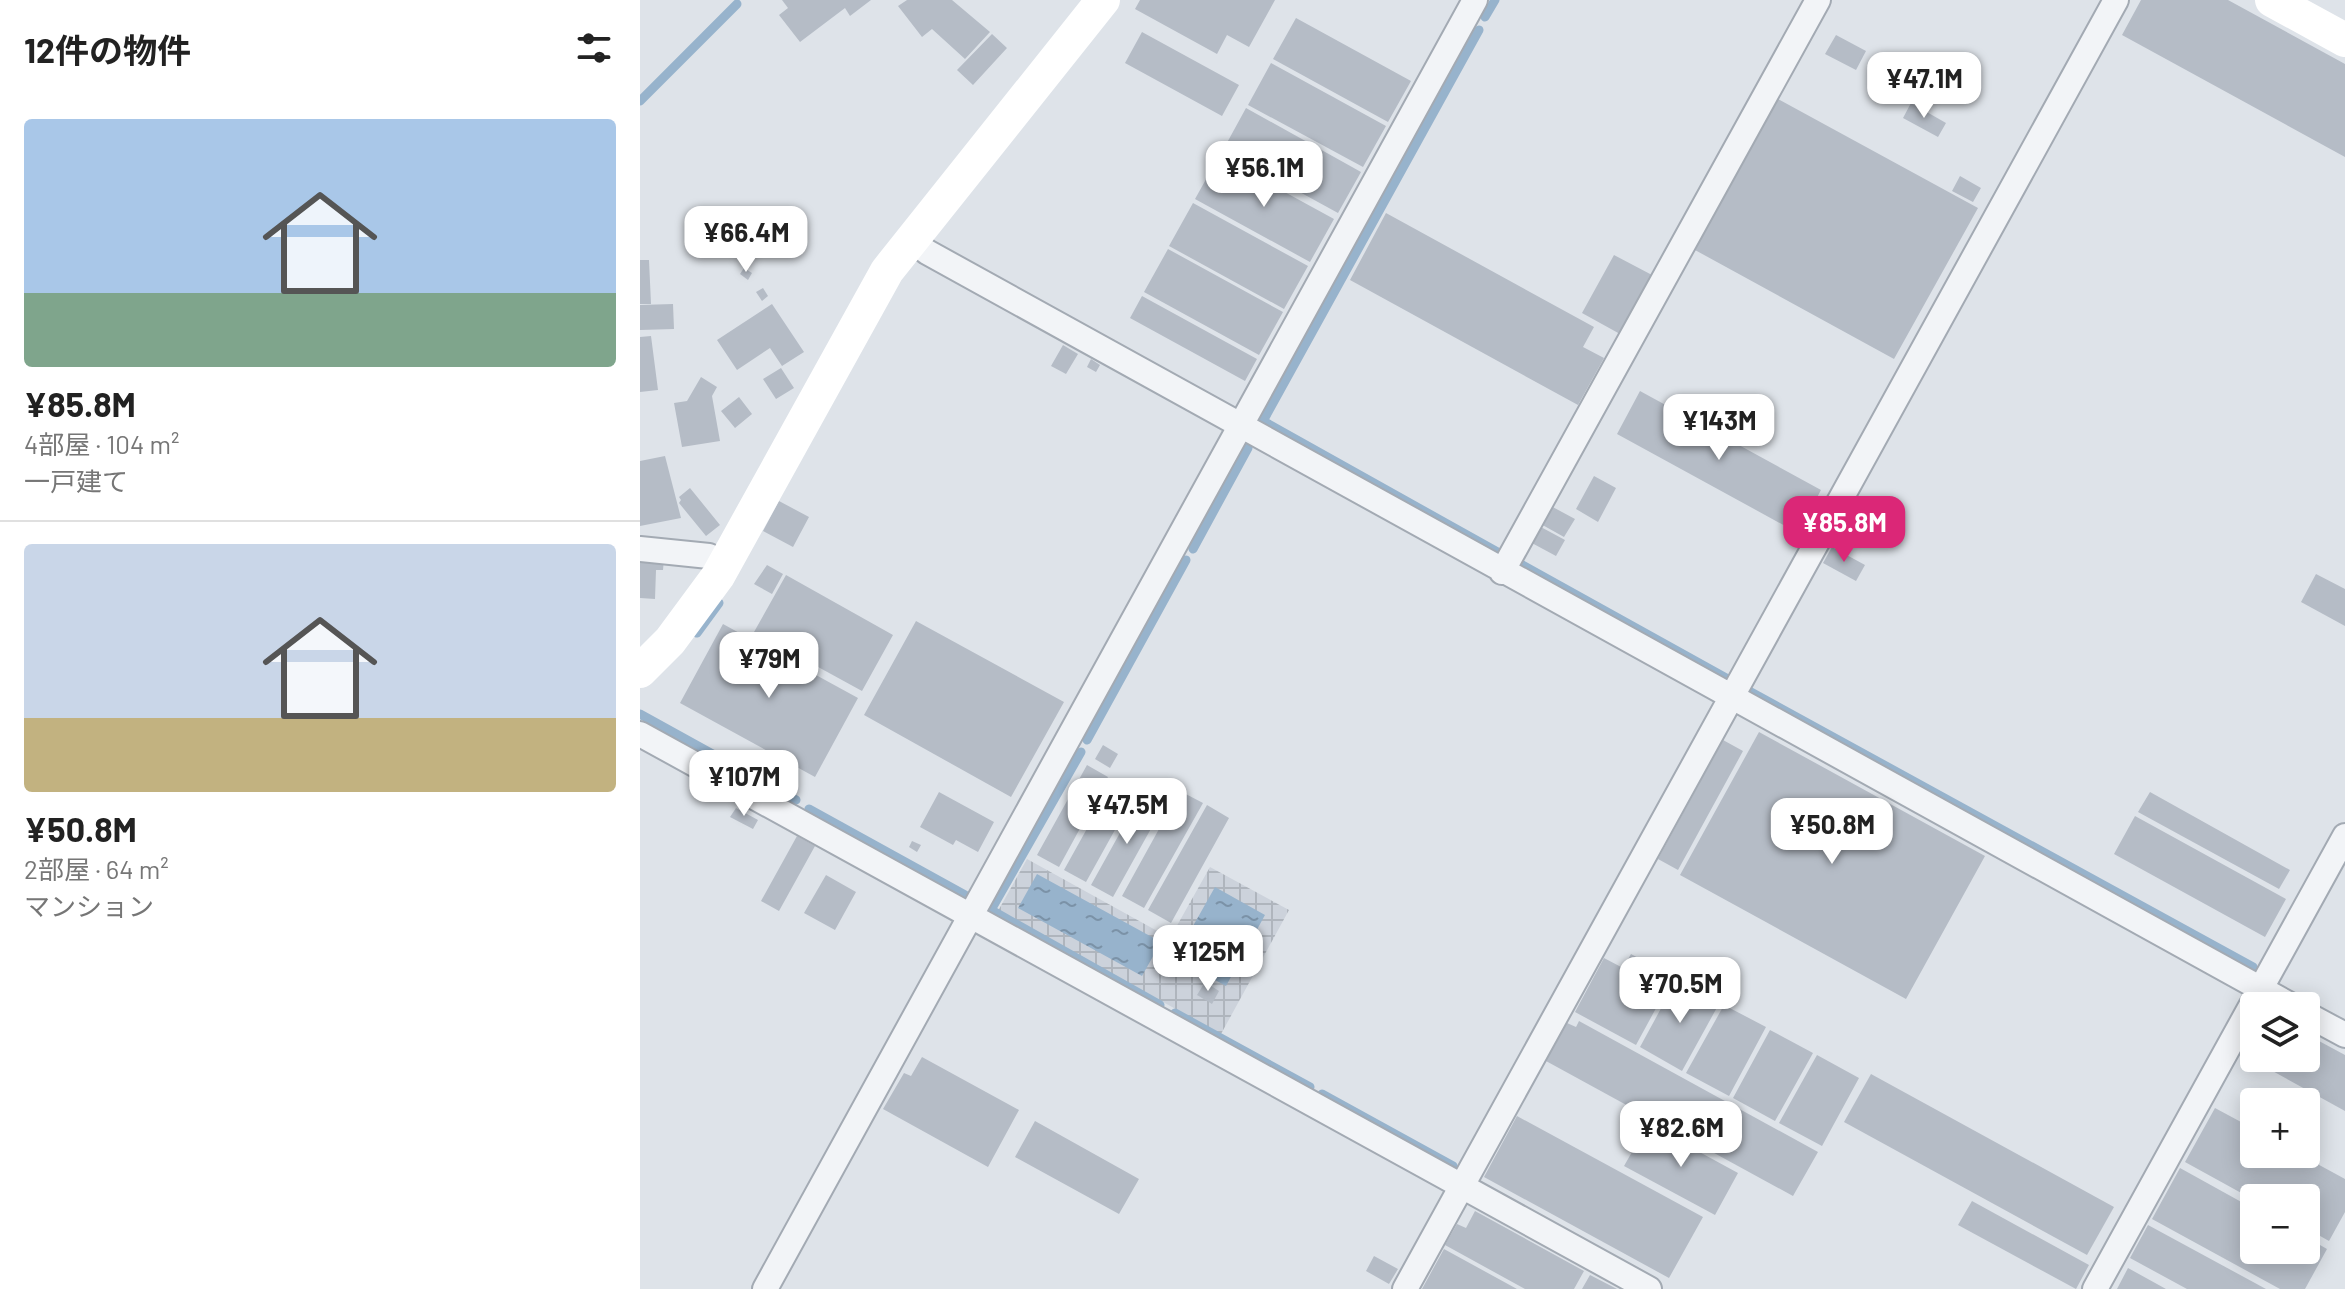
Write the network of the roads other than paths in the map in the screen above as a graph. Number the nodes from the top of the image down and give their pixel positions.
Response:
1 (1103, 0) edge
2 (1475, 0) edge
3 (1818, 0) edge
4 (2116, 0) edge
5 (2272, 0) edge
6 (2345, 40) edge
7 (912, 240) junction
8 (1240, 426) junction
9 (640, 549) edge
10 (725, 564) junction
11 (1502, 572) junction
12 (640, 671) edge
13 (1730, 698) junction
14 (640, 734) edge
15 (2345, 836) edge
16 (971, 916) junction
17 (2261, 989) junction
18 (2266, 992) edge
19 (2320, 1022) edge
20 (2345, 1035) edge
21 (1462, 1186) junction
22 (765, 1289) edge
23 (1405, 1289) edge
24 (1649, 1289) edge
25 (2095, 1289) edge

1 - 7 street
2 - 8 street
3 - 11 street
4 - 13 street
5 - 6 street
7 - 8 street
7 - 10 street
8 - 11 street
8 - 16 street
9 - 10 street
10 - 12 street
11 - 13 street
13 - 17 street
13 - 21 street
14 - 16 street
15 - 17 street
16 - 21 street
16 - 22 street
17 - 18 street
17 - 25 street
19 - 20 street
21 - 23 street
21 - 24 street

